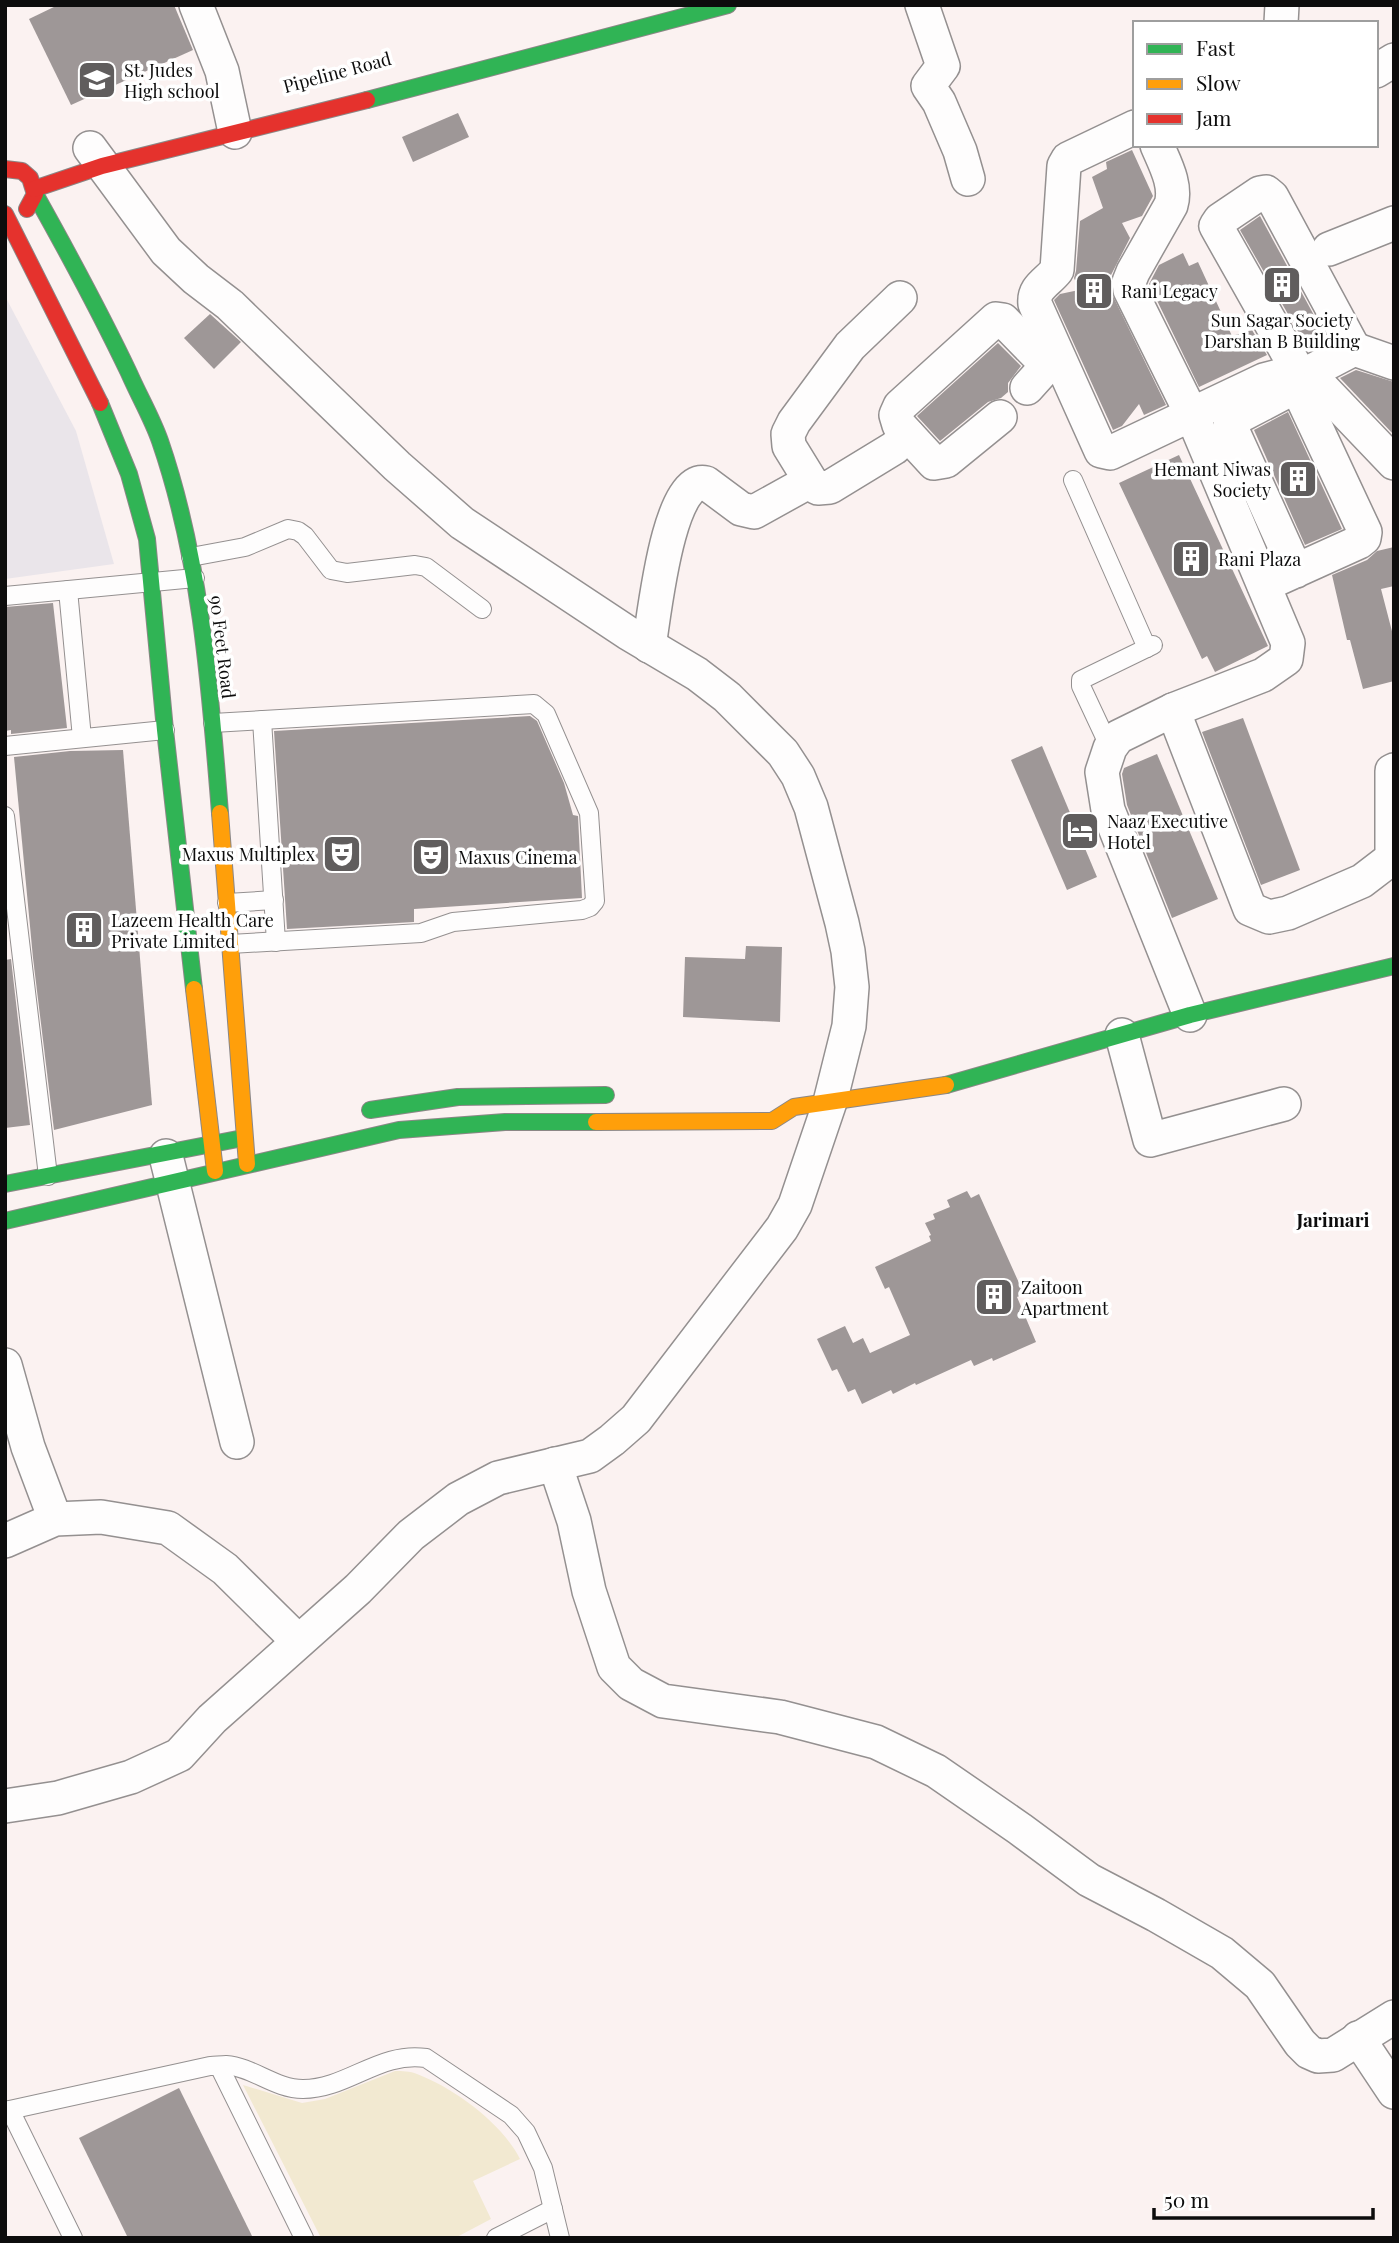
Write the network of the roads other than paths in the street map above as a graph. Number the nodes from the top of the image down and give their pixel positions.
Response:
1 (196, 5) edge
2 (727, 5) edge
3 (922, 5) edge
4 (1394, 60) edge
5 (440, 64) dead end
6 (1378, 70) edge
7 (414, 71) dead end
8 (444, 81) junction
9 (350, 96) junction
10 (234, 126) junction
11 (1133, 128) edge
12 (181, 130) dead end
13 (1158, 147) edge
14 (10, 149) dead end
15 (92, 153) junction
16 (22, 170) edge
17 (968, 179) dead end
18 (35, 191) junction
19 (5, 214) edge
20 (1394, 223) edge
21 (1329, 249) dead end
22 (900, 298) dead end
23 (1354, 349) junction
24 (1394, 363) edge
25 (1303, 373) junction
26 (1027, 388) dead end
27 (1256, 395) junction
28 (1192, 415) junction
29 (1000, 417) dead end
30 (908, 435) junction
31 (1394, 463) edge
32 (1073, 480) dead end
33 (810, 481) junction
34 (191, 556) junction
35 (1296, 570) junction
36 (195, 578) junction
37 (151, 582) junction
38 (1264, 585) junction
39 (68, 590) junction
40 (5, 596) edge
41 (482, 609) dead end
42 (649, 646) junction
43 (1173, 709) junction
44 (262, 720) junction
45 (213, 723) junction
46 (164, 730) junction
47 (82, 738) junction
48 (5, 746) edge
49 (1110, 748) junction
50 (1394, 770) edge
51 (5, 816) edge
52 (274, 900) junction
53 (227, 904) junction
54 (276, 942) junction
55 (230, 944) junction
56 (1394, 966) edge
57 (1190, 1014) junction
58 (1122, 1035) junction
59 (619, 1095) dead end
60 (777, 1100) dead end
61 (831, 1102) junction
62 (1284, 1104) dead end
63 (794, 1107) junction
64 (359, 1112) dead end
65 (251, 1136) junction
66 (211, 1144) junction
67 (247, 1164) junction
68 (169, 1167) junction
69 (215, 1171) junction
70 (48, 1176) junction
71 (5, 1184) edge
72 (5, 1221) edge
73 (5, 1365) edge
74 (237, 1443) dead end
75 (555, 1464) junction
76 (55, 1519) junction
77 (5, 1541) edge
78 (298, 1642) junction
79 (5, 1806) edge
80 (1394, 2017) edge
81 (1358, 2038) junction
82 (219, 2066) junction
83 (1394, 2092) edge
84 (8, 2110) edge
85 (553, 2208) junction
86 (73, 2238) edge
87 (304, 2238) edge
88 (496, 2238) edge
89 (560, 2238) edge

1 - 10 street
2 - 8 street
3 - 17 street
4 - 6 street
5 - 8 street
7 - 9 street, Pipeline Road
8 - 9 street
9 - 10 street, Pipeline Road
10 - 12 street, Pipeline Road
10 - 15 street
11 - 28 street
13 - 28 street
14 - 16 street, 90 Feet Road
15 - 18 street
15 - 42 street
16 - 18 street, 90 Feet Road
18 - 19 street
18 - 34 street, 90 Feet Road
19 - 37 street
20 - 21 street
22 - 33 street
23 - 24 street
23 - 25 street
23 - 25 street
25 - 27 street
25 - 31 street
26 - 30 street
27 - 28 street
27 - 35 street
27 - 35 street
28 - 38 street
29 - 30 street
30 - 33 street
32 - 49 lane
33 - 42 street
34 - 36 street, 90 Feet Road
34 - 41 lane
35 - 38 street
36 - 37 lane
36 - 45 street, 90 Feet Road
37 - 39 lane
37 - 46 street
38 - 43 street
39 - 40 lane
39 - 47 lane
42 - 61 street
43 - 49 street
43 - 50 street
44 - 45 lane
44 - 52 lane
44 - 54 lane
45 - 53 street, 90 Feet Road
46 - 47 lane
46 - 66 street
47 - 48 lane
49 - 57 street
51 - 70 lane
52 - 53 lane
52 - 54 lane
53 - 55 street, 90 Feet Road
54 - 55 lane
55 - 65 street, 90 Feet Road
56 - 57 street
57 - 58 street
58 - 61 street
58 - 62 street
59 - 64 street
60 - 63 street
61 - 63 street
61 - 75 street
63 - 67 street
65 - 66 street
65 - 67 street, 90 Feet Road
66 - 68 street
66 - 69 street
67 - 69 street
68 - 69 street
68 - 70 street
68 - 72 street
68 - 74 street
70 - 71 street
73 - 76 street
75 - 78 street
75 - 81 street
76 - 77 street
76 - 78 street
78 - 79 street
80 - 81 street
81 - 83 street
82 - 84 lane
82 - 85 lane
82 - 87 lane
84 - 86 lane
85 - 88 lane
85 - 89 lane

